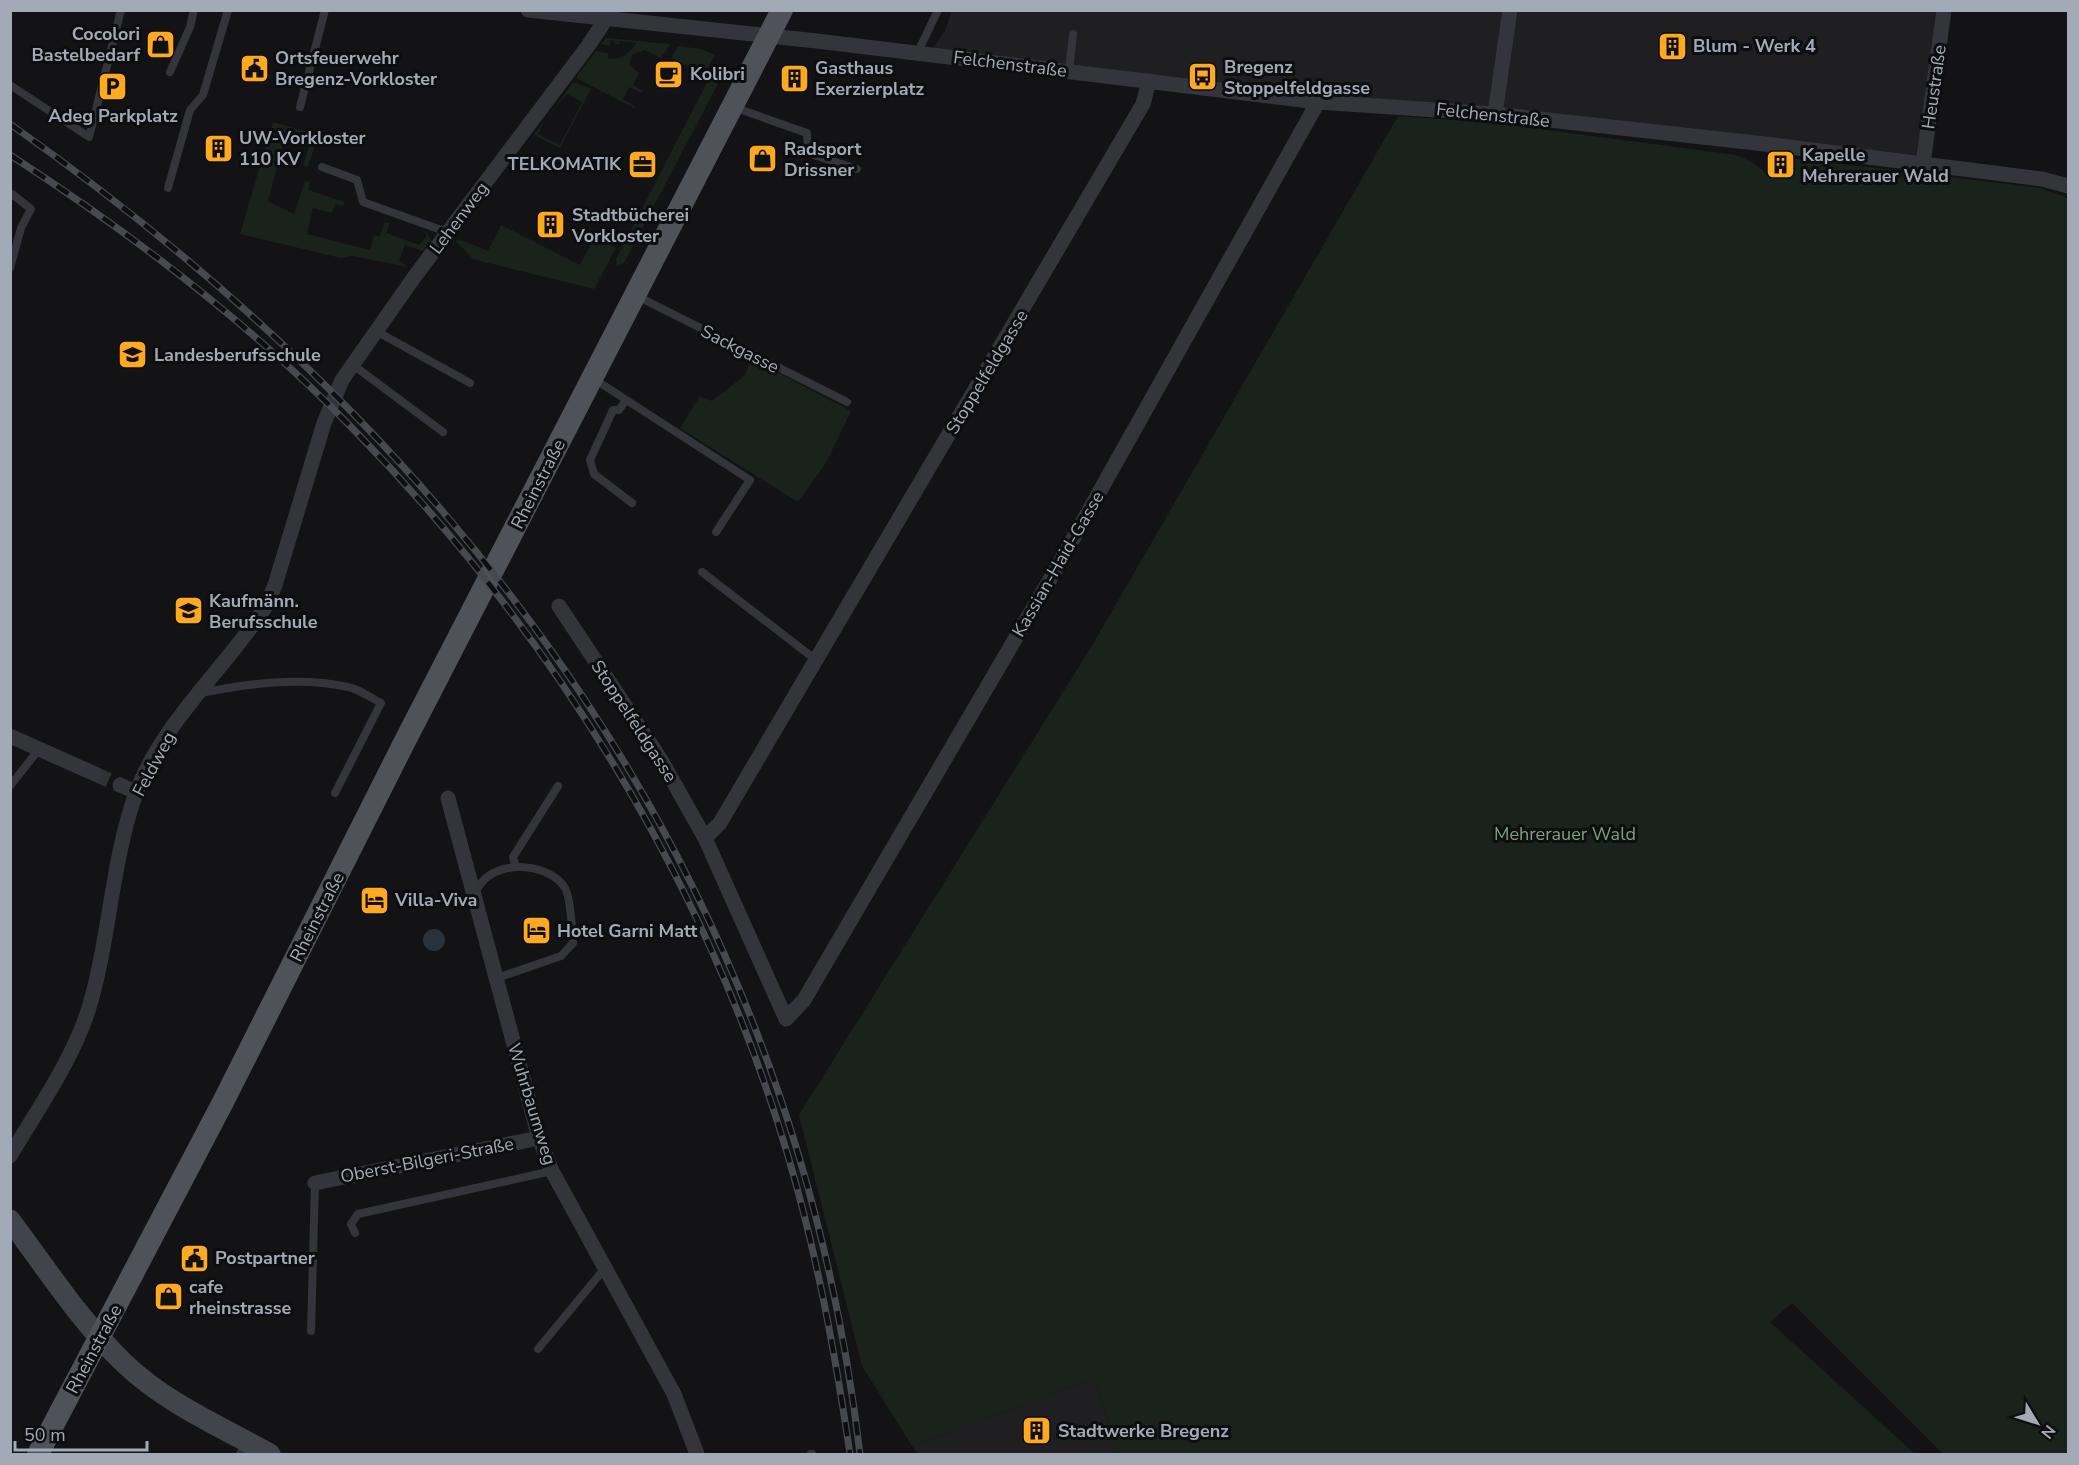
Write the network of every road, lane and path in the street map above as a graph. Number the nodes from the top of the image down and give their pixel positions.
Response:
1 (121, 10) edge
2 (194, 10) edge
3 (228, 10) edge
4 (325, 10) edge
5 (528, 10) edge
6 (782, 10) edge
7 (938, 10) edge
8 (1510, 10) edge
9 (1944, 10) edge
10 (606, 15) edge
11 (1072, 34) dead end
12 (770, 35) junction
13 (917, 54) junction
14 (1069, 71) junction
15 (170, 72) dead end
16 (1149, 81) junction
17 (10, 86) edge
18 (1318, 102) junction
19 (733, 106) junction
20 (300, 107) dead end
21 (1495, 114) junction
22 (1923, 164) junction
23 (322, 167) dead end
24 (857, 169) dead end
25 (2068, 186) edge
26 (168, 188) dead end
27 (12, 194) edge
28 (447, 232) junction
29 (10, 268) edge
30 (634, 295) junction
31 (376, 331) junction
32 (353, 365) junction
33 (592, 378) junction
34 (470, 383) dead end
35 (626, 400) junction
36 (847, 402) dead end
37 (324, 423) joint
38 (443, 432) dead end
39 (632, 503) dead end
40 (716, 532) dead end
41 (702, 572) dead end
42 (559, 606) dead end
43 (816, 660) junction
44 (198, 693) junction
45 (10, 736) edge
46 (39, 749) junction
47 (95, 774) tunnel mouth
48 (120, 785) tunnel mouth
49 (10, 786) edge
50 (558, 786) dead end
51 (136, 792) junction
52 (335, 792) dead end
53 (448, 798) dead end
54 (705, 838) junction
55 (516, 867) junction
56 (475, 892) junction
57 (497, 978) junction
58 (786, 1019) joint
59 (539, 1138) junction
60 (10, 1156) edge
61 (552, 1171) junction
62 (315, 1183) joint
63 (10, 1220) edge
64 (355, 1233) dead end
65 (605, 1268) junction
66 (311, 1331) dead end
67 (100, 1337) junction
68 (538, 1349) dead end
69 (245, 1449) edge
70 (38, 1455) edge
71 (270, 1455) edge
72 (697, 1455) edge

1 - 17 lane
2 - 15 lane
3 - 26 lane
4 - 20 lane
5 - 10 street, Felchenstraße
6 - 12 main road, Rheinstraße
7 - 13 lane
8 - 21 street
9 - 22 street, Heustraße
10 - 12 street, Felchenstraße
10 - 28 street, Lehenweg
11 - 14 lane
12 - 13 street, Felchenstraße
12 - 19 main road, Rheinstraße
13 - 14 street, Felchenstraße
14 - 16 street, Felchenstraße
16 - 18 street, Felchenstraße
16 - 43 street, Stoppelfeldgasse
18 - 21 street, Felchenstraße
18 - 58 street, Kassian-Haid-Gasse
19 - 24 lane
19 - 30 main road, Rheinstraße
21 - 22 street, Felchenstraße
22 - 25 street, Felchenstraße
23 - 28 lane
27 - 29 lane
28 - 31 street, Lehenweg
30 - 33 main road, Rheinstraße
30 - 36 lane, Sackgasse
31 - 32 street, Lehenweg
31 - 34 lane
32 - 37 street, Lehenweg
32 - 38 lane
33 - 35 lane
33 - 67 main road, Rheinstraße
35 - 39 lane, Rheinstraße
35 - 40 lane
37 - 44 street, Feldweg
41 - 43 lane
42 - 54 street, Stoppelfeldgasse
43 - 54 street, Stoppelfeldgasse
44 - 51 street, Feldweg
44 - 52 lane
45 - 46 street
46 - 47 street
46 - 49 lane
48 - 51 street
50 - 55 lane
51 - 60 street, Feldweg
53 - 56 street, Wuhrbaumweg
54 - 58 street, Stoppelfeldgasse
55 - 56 lane
55 - 57 lane
56 - 57 street, Wuhrbaumweg
57 - 59 street, Wuhrbaumweg
59 - 61 street, Wuhrbaumweg
59 - 62 street, Oberst-Bilgeri-Straße
61 - 64 lane
61 - 65 street, Wuhrbaumweg
62 - 66 lane
63 - 67 street
65 - 68 lane
65 - 72 street, Wuhrbaumweg
67 - 69 street
67 - 70 main road, Rheinstraße
69 - 71 street

